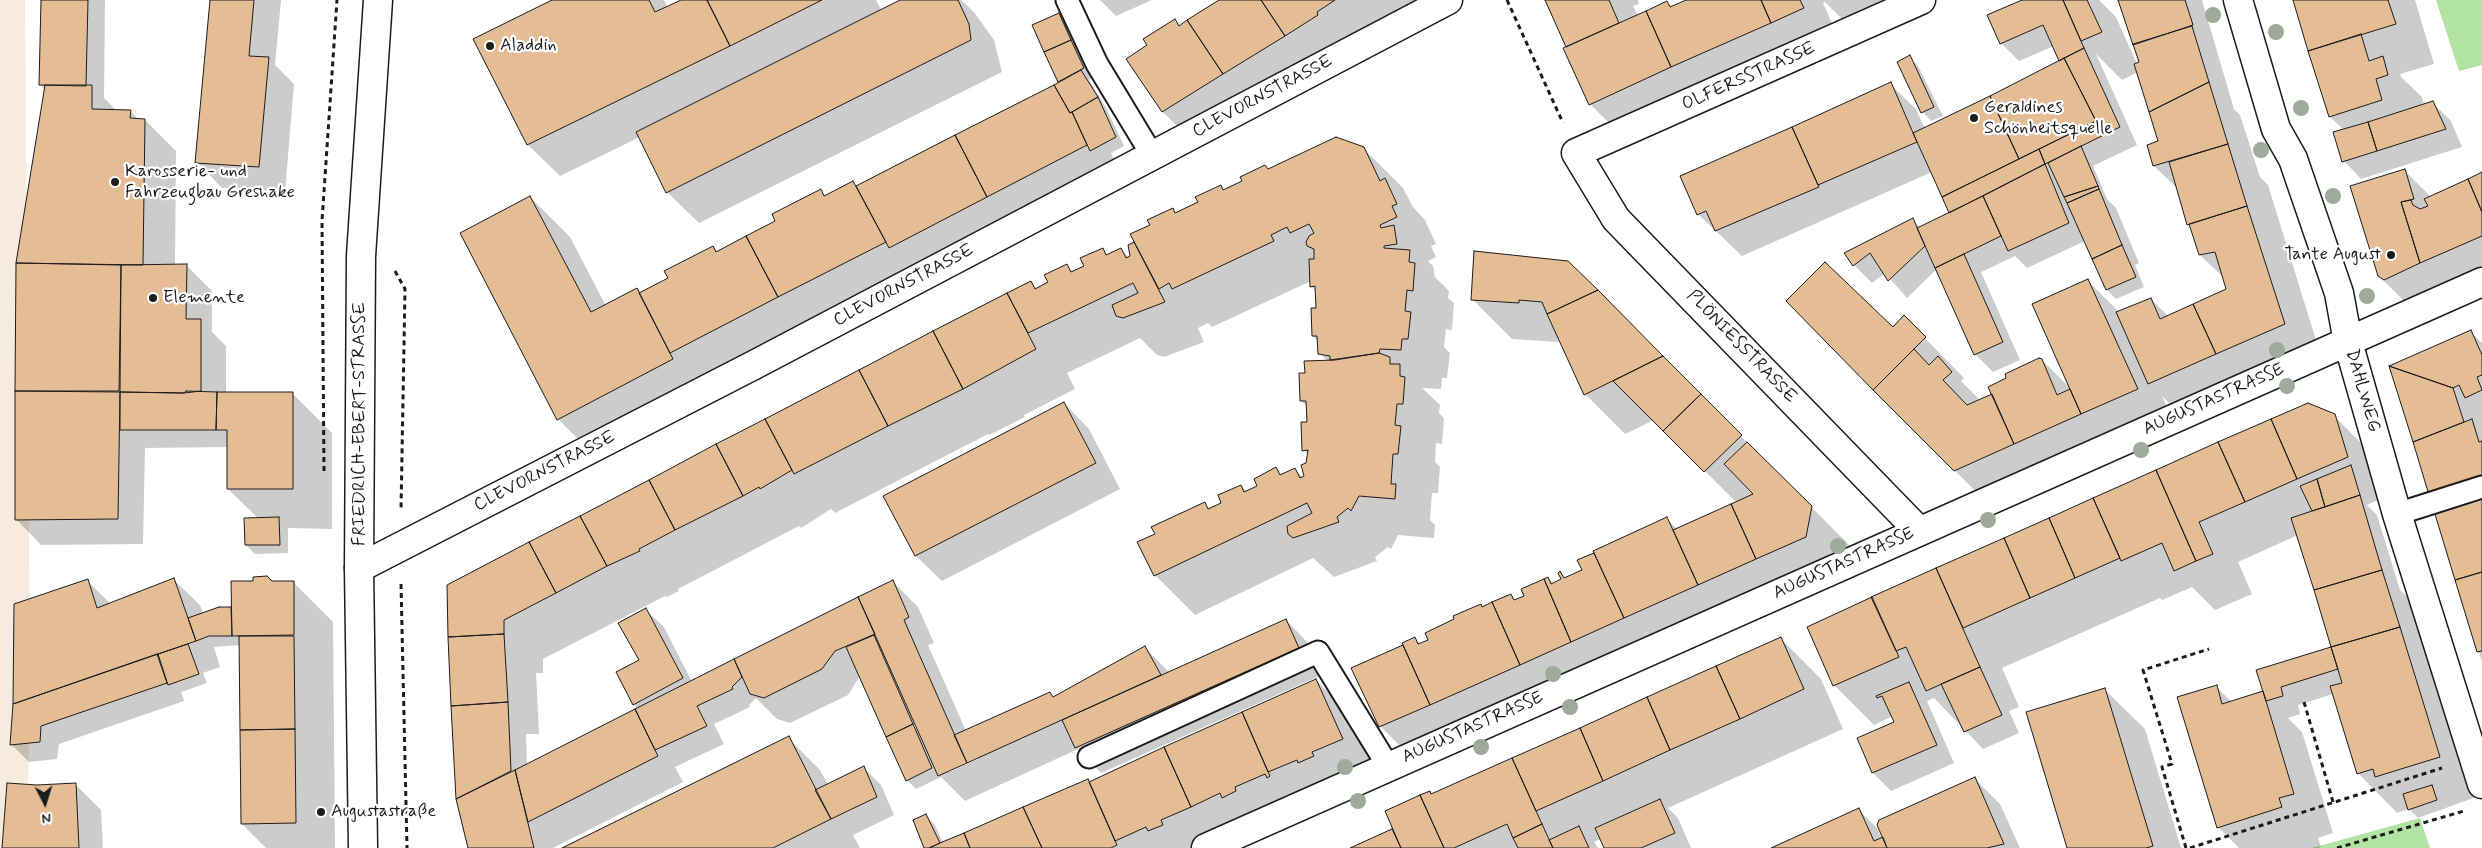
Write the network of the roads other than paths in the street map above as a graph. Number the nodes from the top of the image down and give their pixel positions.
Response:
1 (378, 0) edge
2 (1067, 0) edge
3 (1448, 0) edge
4 (1921, 0) edge
5 (2238, 0) edge
6 (1576, 153) joint
7 (1152, 156) junction
8 (2482, 282) edge
9 (2348, 342) junction
10 (2482, 487) edge
11 (2397, 514) junction
12 (1919, 531) junction
13 (359, 568) junction
14 (1089, 757) dead end
15 (1388, 766) junction
16 (2478, 796) edge
17 (363, 848) edge
18 (1206, 848) edge

1 - 13 street, FRIEDRICH-EBERT-STRASSE
2 - 7 lane
3 - 7 street, CLEVORNSTRASSE
4 - 6 street, OLFERSSTRASSE
5 - 9 street, DAHLWEG
6 - 12 street, PLÖNIESSTRASSE
7 - 13 street, CLEVORNSTRASSE
8 - 9 street, AUGUSTASTRASSE
9 - 11 street, DAHLWEG
9 - 12 street, AUGUSTASTRASSE
10 - 11 lane
11 - 16 street, DAHLWEG
12 - 15 street, AUGUSTASTRASSE
13 - 17 street, FRIEDRICH-EBERT-STRASSE
14 - 15 lane
15 - 18 street, AUGUSTASTRASSE

